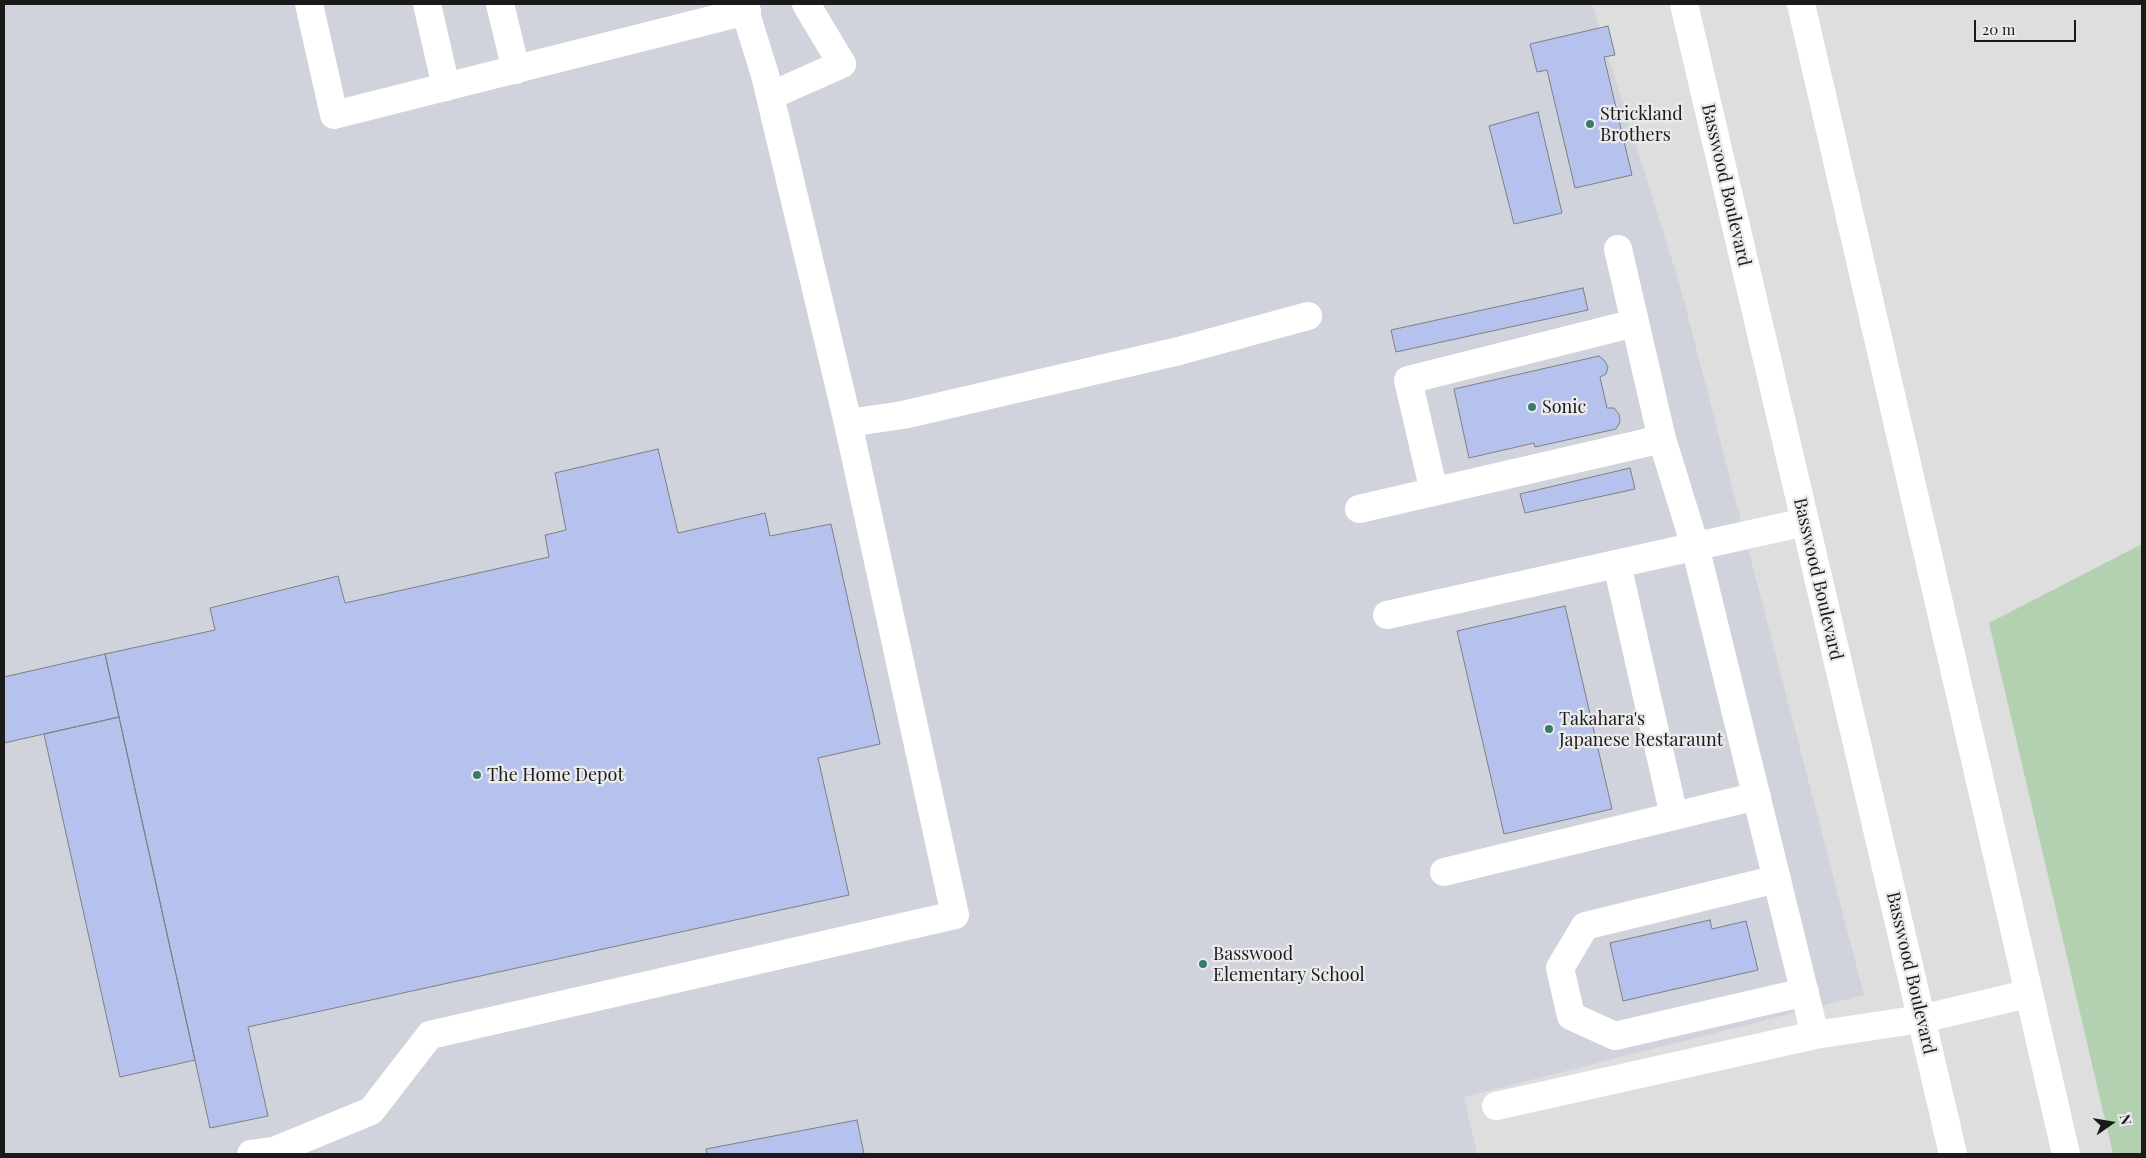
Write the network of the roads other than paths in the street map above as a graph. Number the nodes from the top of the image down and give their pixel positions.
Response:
1 (309, 4) edge
2 (427, 4) edge
3 (500, 4) edge
4 (806, 4) edge
5 (1684, 4) edge
6 (1801, 4) edge
7 (745, 8) edge
8 (516, 70) junction
9 (446, 87) junction
10 (770, 96) junction
11 (1618, 249) dead end
12 (1308, 316) dead end
13 (1635, 323) junction
14 (848, 423) junction
15 (1662, 439) junction
16 (1434, 492) junction
17 (1359, 509) dead end
18 (1805, 522) junction
19 (1695, 546) junction
20 (1617, 564) junction
21 (1387, 615) dead end
22 (1757, 796) junction
23 (1674, 816) junction
24 (1444, 872) dead end
25 (1777, 879) junction
26 (1805, 992) junction
27 (2028, 994) junction
28 (1921, 1019) junction
29 (1815, 1035) junction
30 (1496, 1106) dead end
31 (251, 1154) edge
32 (1953, 1154) edge
33 (2066, 1154) edge

1 - 9 main road
2 - 9 main road
3 - 8 main road
4 - 10 main road
5 - 18 main road, Basswood Boulevard
6 - 27 main road
7 - 8 main road
7 - 10 main road
8 - 9 main road
10 - 14 main road
11 - 13 main road
12 - 14 main road
13 - 15 main road
13 - 16 main road
14 - 31 main road
15 - 16 main road
15 - 19 main road
16 - 17 main road
18 - 19 main road
18 - 28 main road, Basswood Boulevard
19 - 20 main road
19 - 22 main road
20 - 21 main road
20 - 23 main road
22 - 23 main road
22 - 25 main road
23 - 24 main road
25 - 26 main road
25 - 26 main road
26 - 29 main road
27 - 28 main road
27 - 33 main road
28 - 29 main road
28 - 32 main road, Basswood Boulevard
29 - 30 main road

